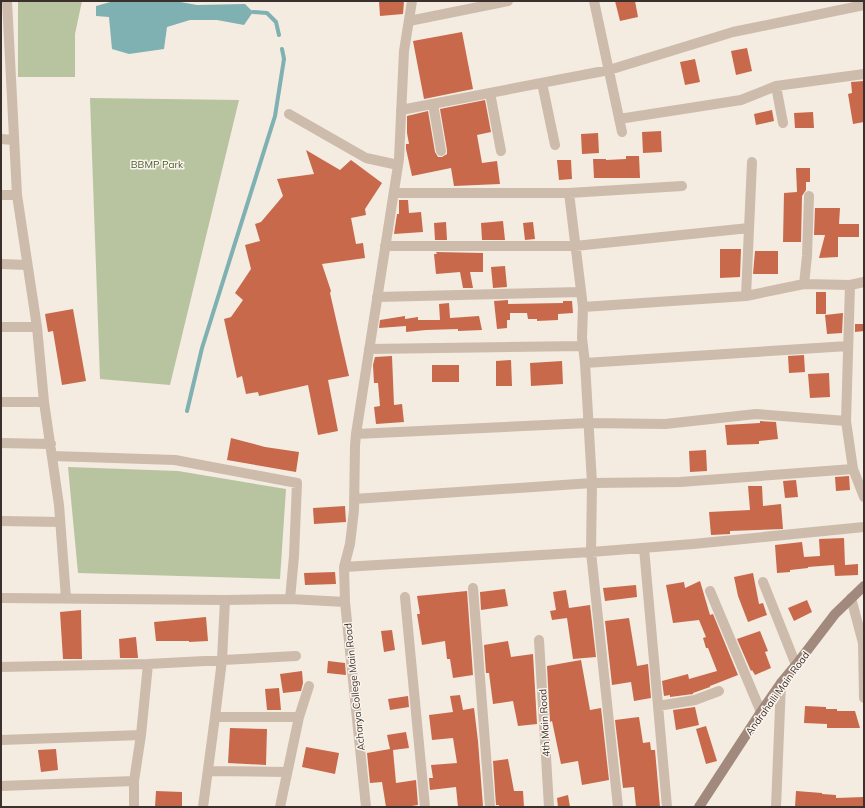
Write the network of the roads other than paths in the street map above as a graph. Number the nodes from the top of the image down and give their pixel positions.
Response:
1 (7, 1) edge
2 (412, 1) edge
3 (508, 1) edge
4 (594, 1) edge
5 (864, 5) edge
6 (409, 21) junction
7 (609, 70) junction
8 (6, 73) edge
9 (864, 74) edge
10 (542, 83) junction
11 (776, 86) junction
12 (490, 93) junction
13 (433, 104) junction
14 (401, 110) junction
15 (289, 114) dead end
16 (619, 119) junction
17 (783, 123) dead end
18 (622, 132) dead end
19 (1, 139) edge
20 (14, 140) junction
21 (556, 144) dead end
22 (441, 151) dead end
23 (501, 151) dead end
24 (752, 162) dead end
25 (398, 165) junction
26 (682, 186) dead end
27 (394, 193) junction
28 (569, 193) junction
29 (1, 195) edge
30 (17, 195) junction
31 (809, 196) dead end
32 (749, 228) junction
33 (385, 246) junction
34 (575, 246) junction
35 (1, 264) edge
36 (27, 265) junction
37 (864, 282) edge
38 (804, 284) junction
39 (850, 285) junction
40 (580, 292) junction
41 (746, 296) junction
42 (377, 297) junction
43 (583, 307) junction
44 (1, 327) edge
45 (37, 327) junction
46 (583, 346) junction
47 (848, 346) junction
48 (369, 349) junction
49 (585, 363) junction
50 (1, 402) edge
51 (44, 402) junction
52 (846, 421) junction
53 (588, 423) junction
54 (356, 434) junction
55 (1, 443) edge
56 (51, 444) junction
57 (52, 456) junction
58 (853, 469) junction
59 (592, 483) junction
60 (864, 497) edge
61 (354, 498) junction
62 (1, 521) edge
63 (60, 522) junction
64 (864, 527) edge
65 (644, 548) junction
66 (591, 552) junction
67 (344, 567) junction
68 (763, 582) dead end
69 (864, 586) edge
70 (473, 588) dead end
71 (710, 591) dead end
72 (406, 597) dead end
73 (1, 598) edge
74 (66, 598) junction
75 (851, 598) junction
76 (290, 599) junction
77 (225, 600) junction
78 (345, 602) junction
79 (539, 640) dead end
80 (296, 656) dead end
81 (222, 660) junction
82 (148, 664) junction
83 (796, 665) junction
84 (1, 667) edge
85 (781, 683) junction
86 (309, 686) dead end
87 (719, 691) dead end
88 (864, 698) edge
89 (658, 706) junction
90 (761, 712) junction
91 (299, 716) junction
92 (215, 717) junction
93 (141, 734) junction
94 (1, 740) edge
95 (208, 771) junction
96 (287, 772) junction
97 (134, 782) junction
98 (1, 786) edge
99 (134, 807) edge
100 (202, 807) edge
101 (280, 807) edge
102 (366, 807) edge
103 (424, 807) edge
104 (490, 807) edge
105 (549, 807) edge
106 (618, 807) edge
107 (667, 807) edge
108 (699, 807) edge
109 (776, 807) edge

1 - 8 street
2 - 6 street, Acharya College Main Road
3 - 6 street
4 - 7 street
5 - 7 street
6 - 14 street, Acharya College Main Road
7 - 10 street
7 - 16 street
8 - 20 street
9 - 11 street
10 - 12 street
10 - 21 street
11 - 16 street
11 - 17 street
12 - 13 street
12 - 23 street
13 - 14 street
13 - 22 street
14 - 25 street, Acharya College Main Road
15 - 25 street
16 - 18 street
19 - 20 street
20 - 30 street
24 - 32 street
25 - 27 street, Acharya College Main Road
26 - 28 street
27 - 28 street
27 - 33 street, Acharya College Main Road
28 - 34 street
29 - 30 street
30 - 36 street
31 - 38 street
32 - 34 street
32 - 41 street
33 - 34 street
33 - 42 street, Acharya College Main Road
34 - 40 street
35 - 36 street
36 - 45 street
37 - 39 street
38 - 39 street
38 - 41 street
39 - 47 street
40 - 42 street
40 - 43 street
41 - 43 street
42 - 48 street, Acharya College Main Road
43 - 46 street
44 - 45 street
45 - 51 street
46 - 48 street
46 - 49 street
47 - 49 street
47 - 52 street
48 - 54 street, Acharya College Main Road
49 - 53 street
50 - 51 street
51 - 56 street
52 - 53 street
52 - 58 street
53 - 54 street
53 - 59 street
54 - 61 street, Acharya College Main Road
55 - 56 street
56 - 57 street
57 - 63 street
57 - 76 street
58 - 59 street
58 - 60 street
59 - 61 street
59 - 66 street
61 - 67 street, Acharya College Main Road
62 - 63 street
63 - 74 street
64 - 65 street
65 - 66 street
65 - 89 street
66 - 67 street
66 - 106 street
67 - 78 street, Acharya College Main Road
68 - 83 street
69 - 75 main road, Andrahalli Main Road
70 - 104 street
71 - 90 street
72 - 103 street
73 - 74 street
74 - 77 street
75 - 83 main road, Andrahalli Main Road
75 - 88 street
76 - 77 street
76 - 78 street
77 - 81 street
78 - 102 street, Acharya College Main Road
79 - 105 street, 4th Main Road
80 - 81 street
81 - 82 street
81 - 92 street
82 - 84 street
82 - 93 street
83 - 85 main road, Andrahalli Main Road
85 - 90 main road, Andrahalli Main Road
85 - 109 street
86 - 91 street
87 - 89 street
89 - 107 street
90 - 108 main road, Andrahalli Main Road
91 - 92 street
91 - 96 street
92 - 95 street
93 - 94 street
93 - 97 street
95 - 96 street
95 - 100 street
96 - 101 street
97 - 98 street
97 - 99 street

